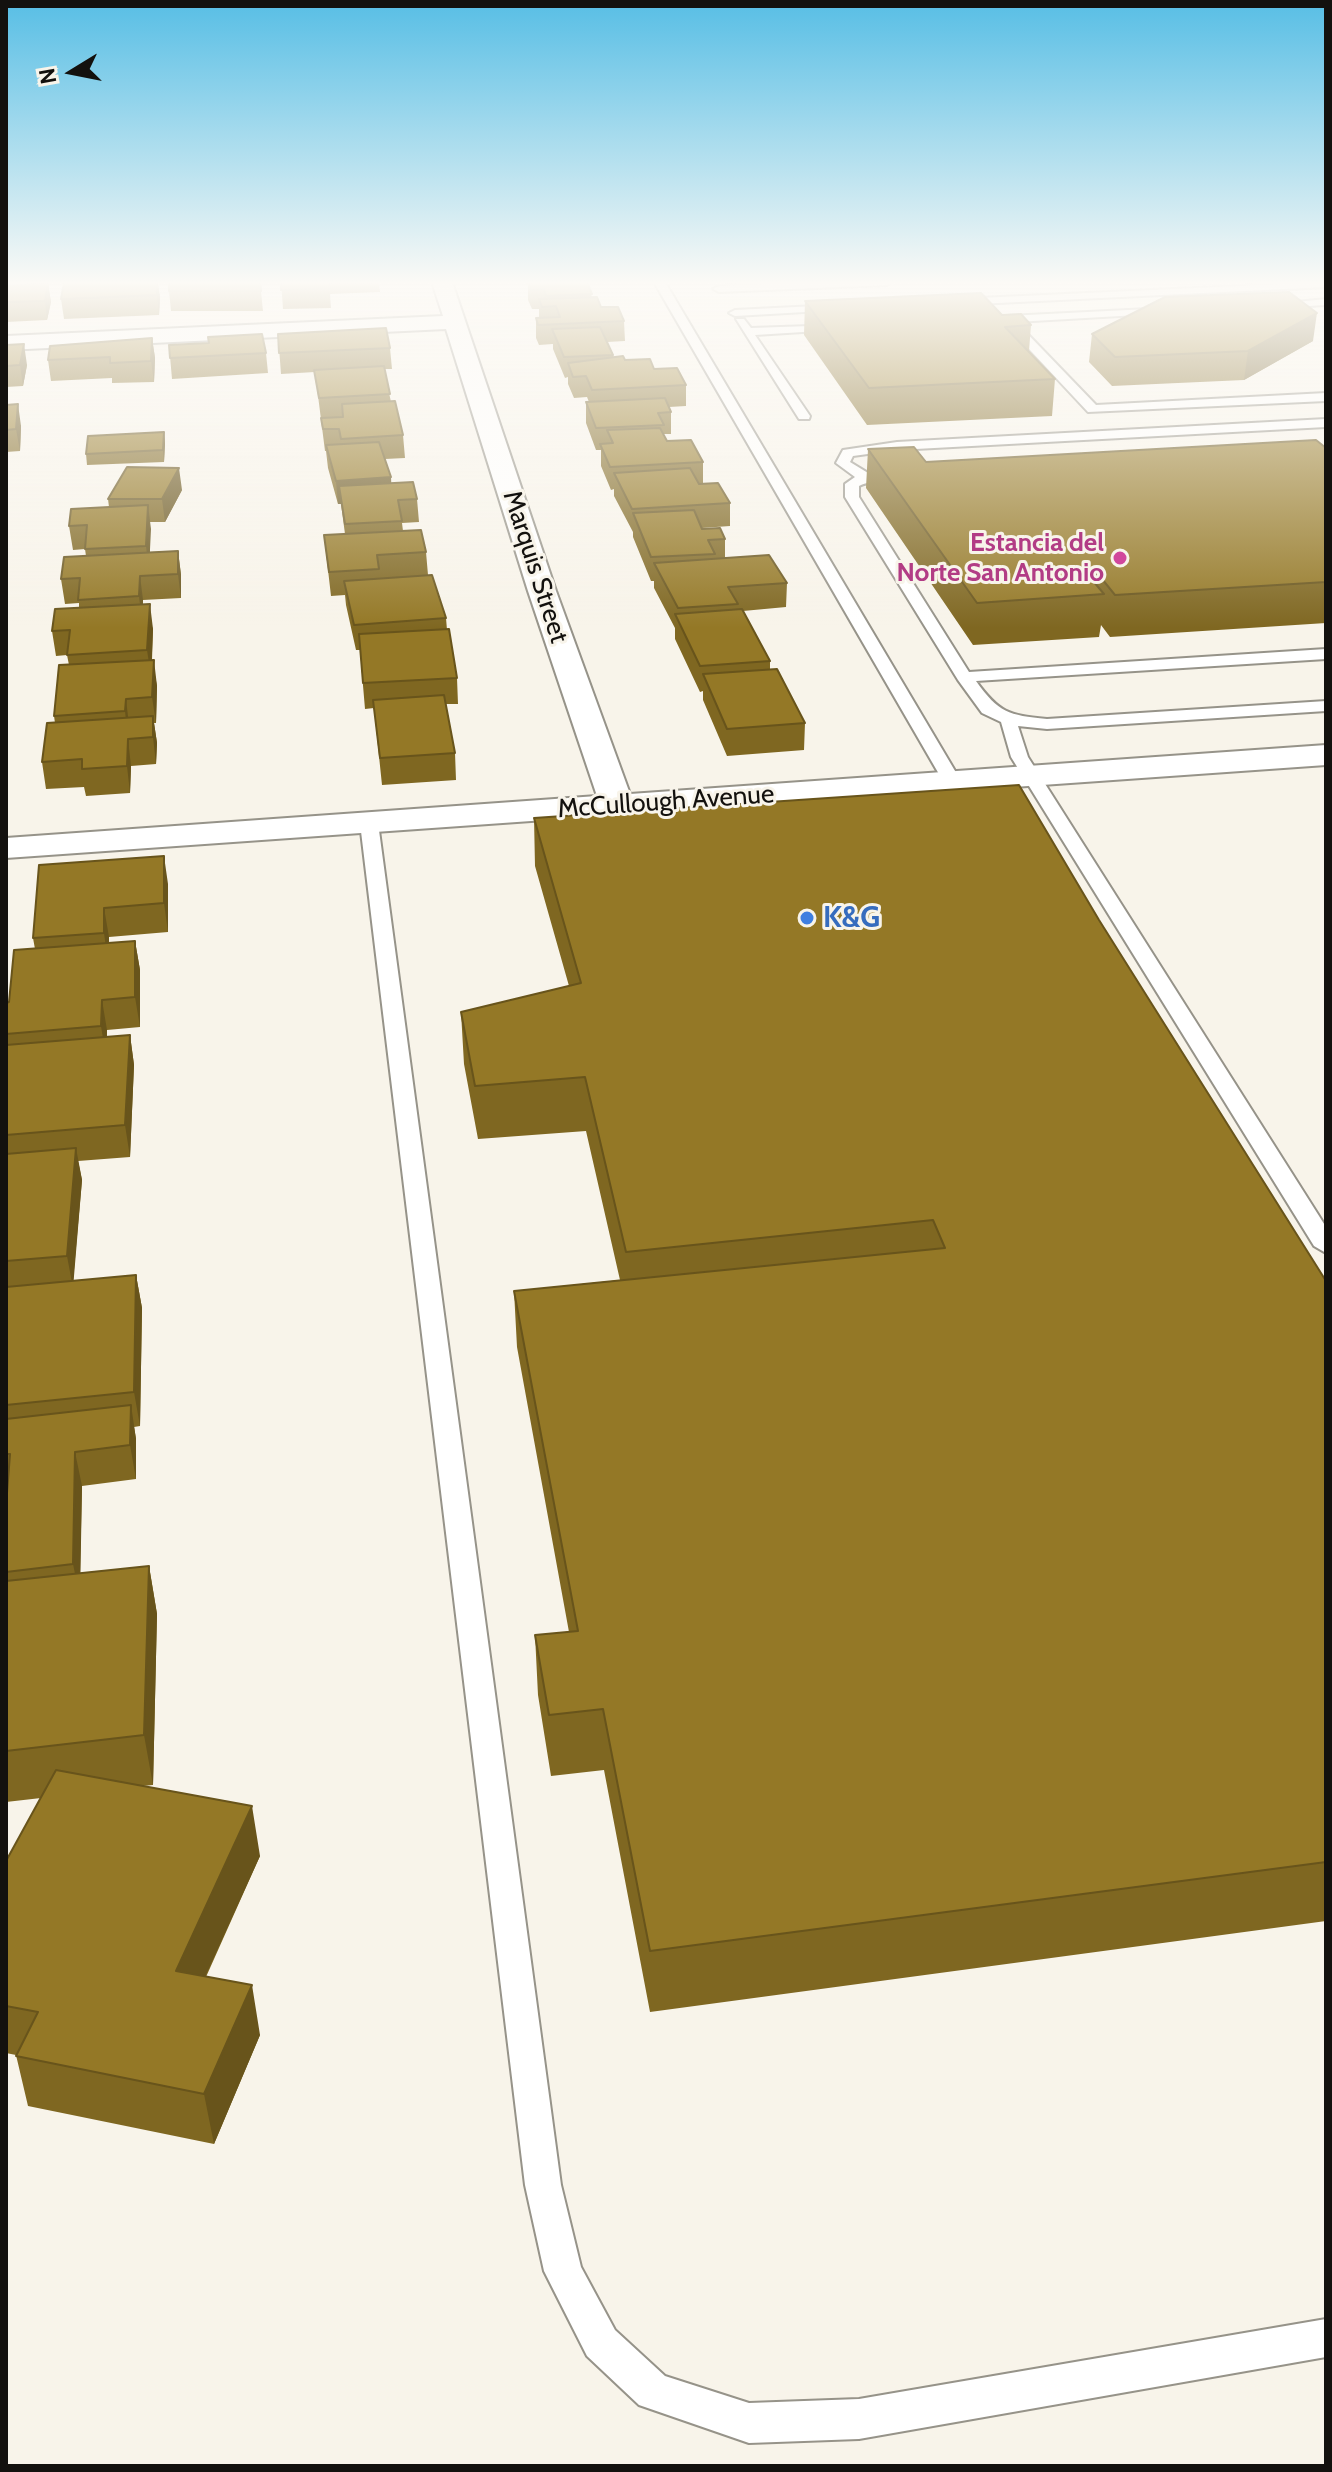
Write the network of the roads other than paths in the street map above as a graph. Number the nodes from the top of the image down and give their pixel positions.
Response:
1 (479, 397) edge
2 (727, 397) edge
3 (791, 397) edge
4 (1082, 397) edge
5 (1319, 397) edge
6 (804, 416) dead end
7 (1326, 423) edge
8 (911, 476) edge
9 (865, 477) junction
10 (1326, 654) edge
11 (964, 677) junction
12 (1326, 706) edge
13 (1009, 720) junction
14 (1326, 755) edge
15 (1034, 776) junction
16 (952, 781) junction
17 (617, 805) junction
18 (369, 823) junction
19 (6, 848) edge
20 (1326, 1246) edge
21 (1326, 2338) edge

1 - 17 street, Marquis Street
2 - 16 lane
3 - 6 lane
4 - 5 lane
7 - 9 lane
8 - 9 lane
9 - 11 lane
10 - 11 lane
11 - 13 lane
12 - 13 lane
13 - 15 lane
14 - 15 street, McCullough Avenue
15 - 16 street, McCullough Avenue
15 - 20 lane
16 - 17 street, McCullough Avenue
17 - 18 street, McCullough Avenue
18 - 19 street, McCullough Avenue
18 - 21 lane

